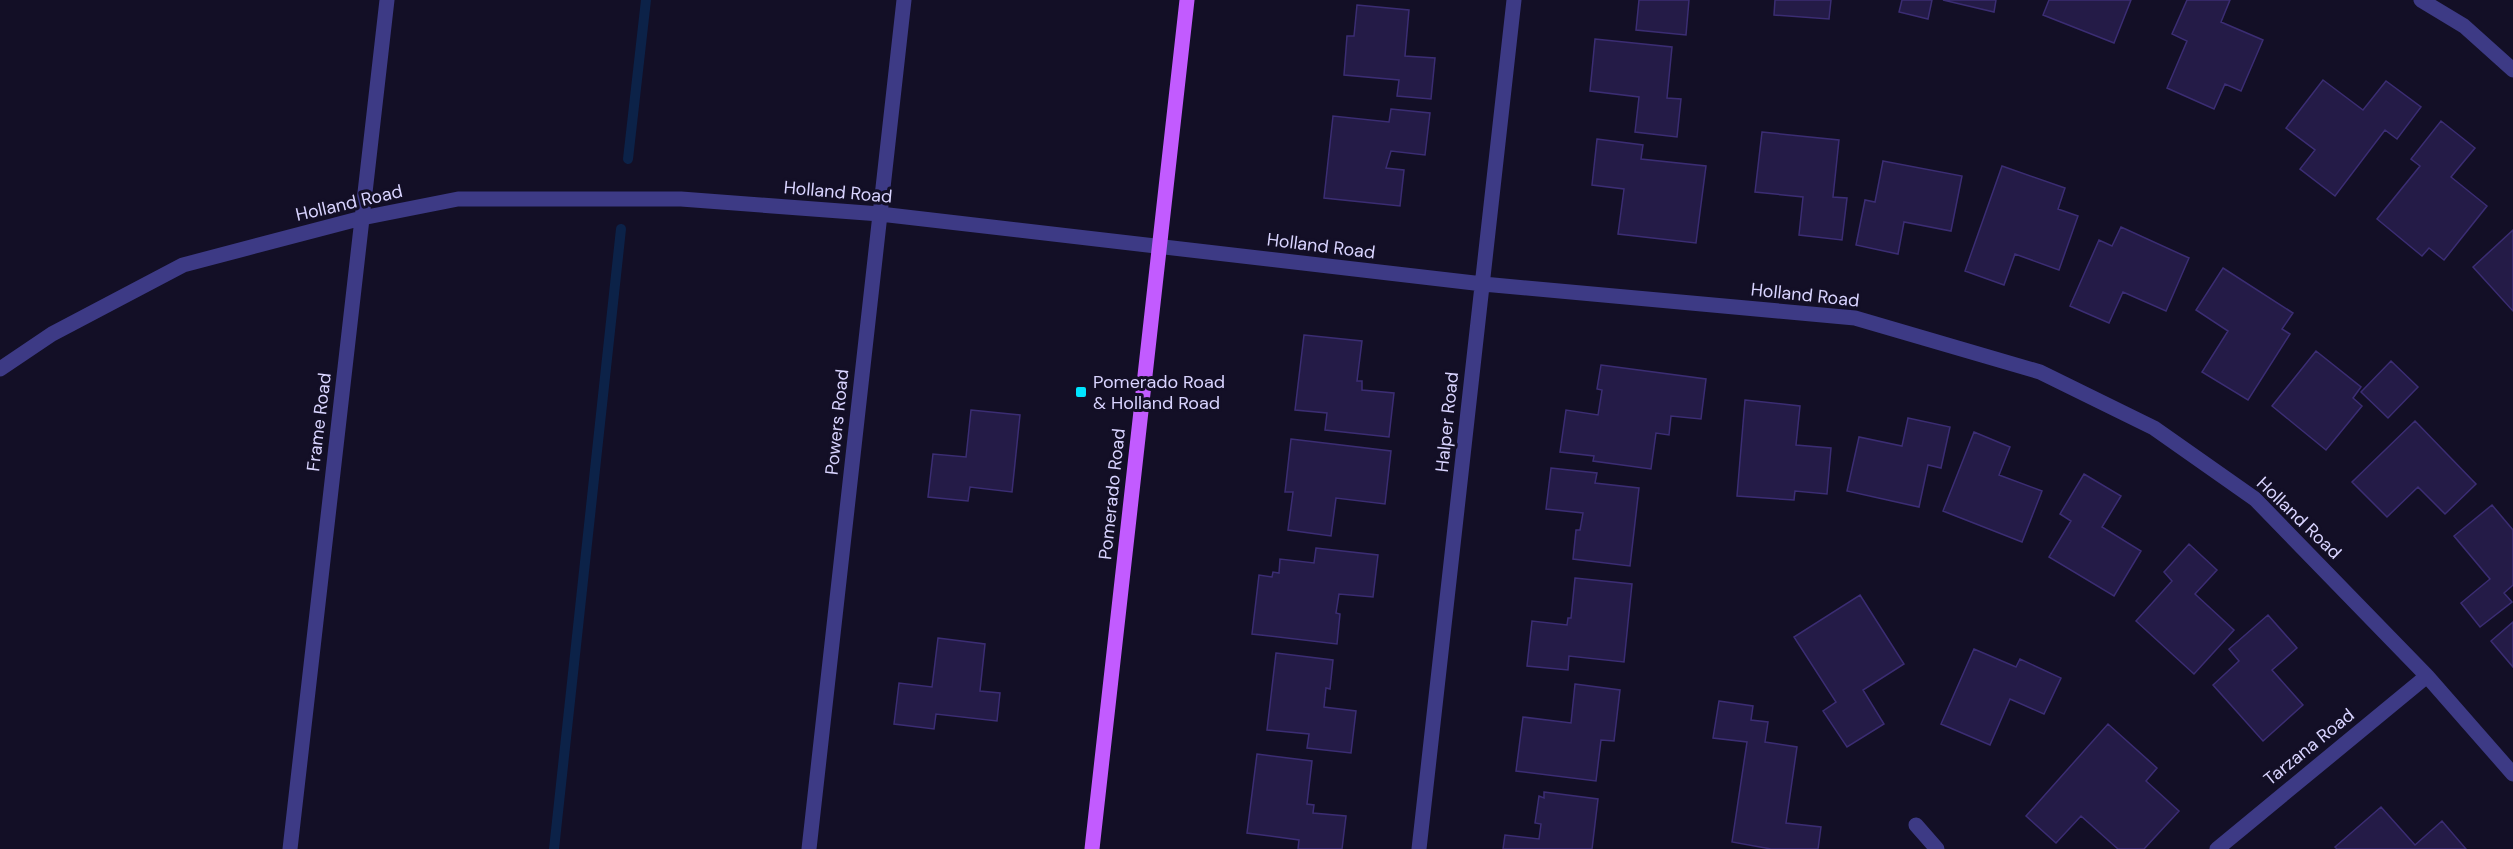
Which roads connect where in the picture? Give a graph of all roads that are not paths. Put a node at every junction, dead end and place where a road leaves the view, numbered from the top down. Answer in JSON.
{"nodes":[{"id":1,"x":387,"y":0,"type":"edge"},
{"id":2,"x":904,"y":0,"type":"edge"},
{"id":3,"x":1187,"y":0,"type":"edge"},
{"id":4,"x":1514,"y":0,"type":"edge"},
{"id":5,"x":2421,"y":0,"type":"edge"},
{"id":6,"x":2513,"y":70,"type":"edge"},
{"id":7,"x":880,"y":214,"type":"junction"},
{"id":8,"x":362,"y":218,"type":"junction"},
{"id":9,"x":1160,"y":248,"type":"junction"},
{"id":10,"x":1483,"y":284,"type":"junction"},
{"id":11,"x":0,"y":369,"type":"edge"},
{"id":12,"x":2427,"y":676,"type":"junction"},
{"id":13,"x":2513,"y":774,"type":"edge"},
{"id":14,"x":1916,"y":825,"type":"dead end"},
{"id":15,"x":290,"y":849,"type":"edge"},
{"id":16,"x":809,"y":849,"type":"edge"},
{"id":17,"x":1092,"y":849,"type":"edge"},
{"id":18,"x":1419,"y":849,"type":"edge"},
{"id":19,"x":1937,"y":849,"type":"edge"},
{"id":20,"x":2217,"y":849,"type":"edge"}],
"edges":[{"from":1,"to":8,"type":"street","name":"Frame Road"},
{"from":2,"to":7,"type":"street","name":"Powers Road"},
{"from":3,"to":9,"type":"main road","name":"Pomerado Road"},
{"from":4,"to":10,"type":"street","name":"Halper Road"},
{"from":5,"to":6,"type":"street"},
{"from":7,"to":8,"type":"street","name":"Holland Road"},
{"from":7,"to":9,"type":"street","name":"Holland Road"},
{"from":7,"to":16,"type":"street","name":"Powers Road"},
{"from":8,"to":11,"type":"street","name":"Holland Road"},
{"from":8,"to":15,"type":"street","name":"Frame Road"},
{"from":9,"to":10,"type":"street","name":"Holland Road"},
{"from":9,"to":17,"type":"main road","name":"Pomerado Road"},
{"from":10,"to":12,"type":"street","name":"Holland Road"},
{"from":10,"to":18,"type":"street","name":"Halper Road"},
{"from":12,"to":13,"type":"street","name":"Holland Road"},
{"from":12,"to":20,"type":"street","name":"Tarzana Road"},
{"from":14,"to":19,"type":"street"}]}
